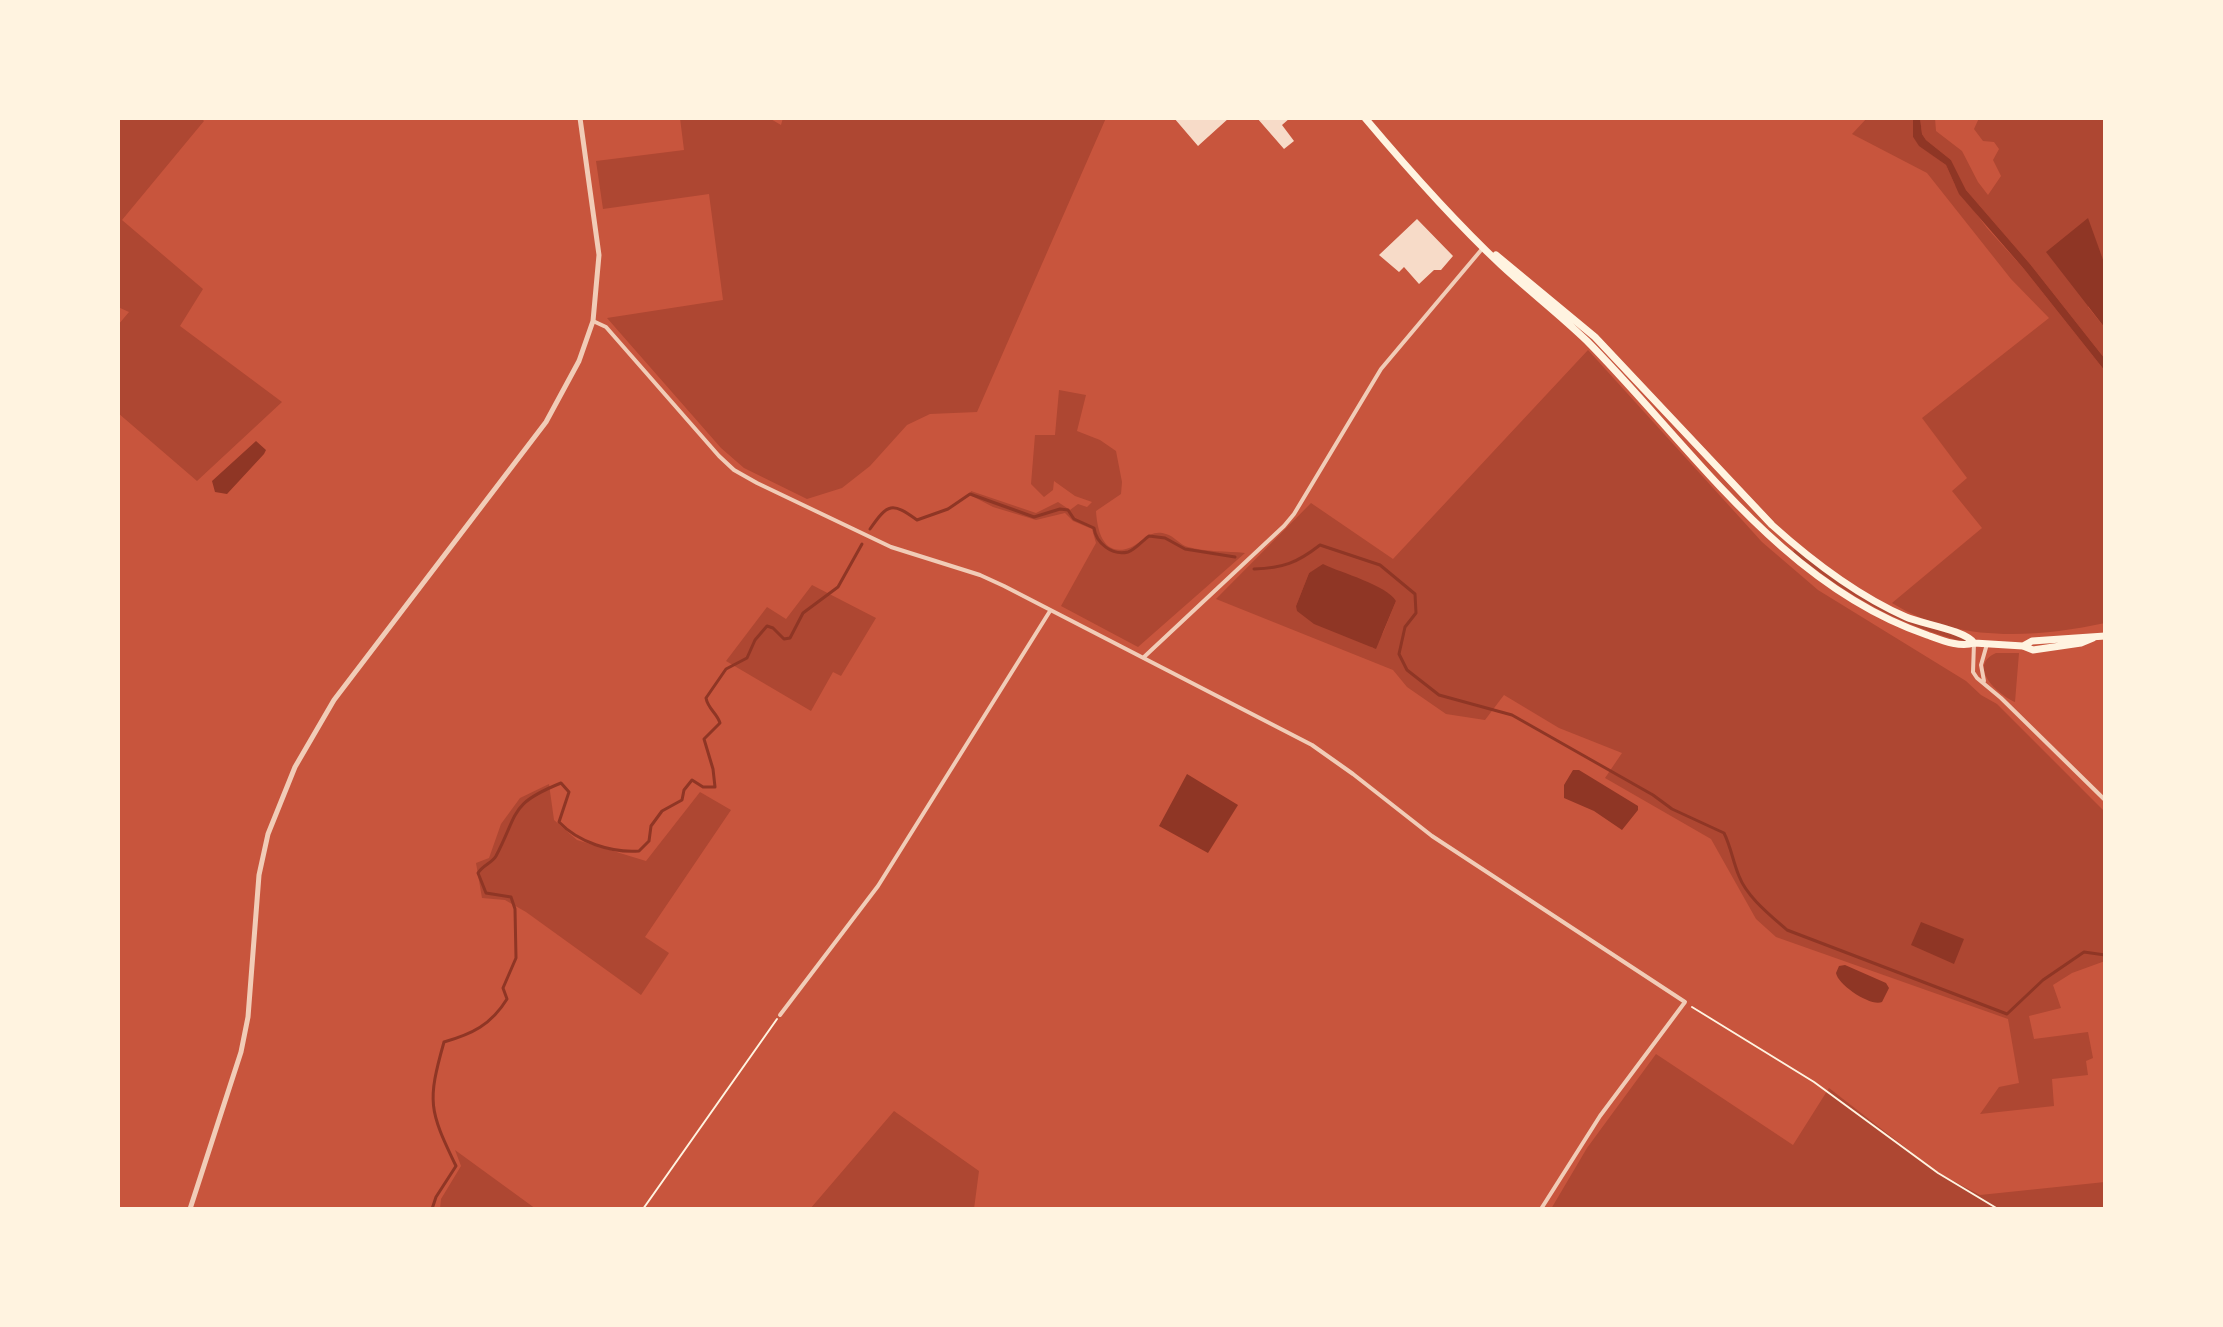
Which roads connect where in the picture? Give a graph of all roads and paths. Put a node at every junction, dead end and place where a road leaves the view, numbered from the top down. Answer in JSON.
{"nodes":[{"id":1,"x":580,"y":118,"type":"edge"},
{"id":2,"x":1365,"y":118,"type":"edge"},
{"id":3,"x":1484,"y":247,"type":"junction"},
{"id":4,"x":593,"y":321,"type":"junction"},
{"id":5,"x":1050,"y":611,"type":"junction"},
{"id":6,"x":2105,"y":636,"type":"edge"},
{"id":7,"x":1974,"y":643,"type":"junction"},
{"id":8,"x":1987,"y":644,"type":"junction"},
{"id":9,"x":1144,"y":657,"type":"junction"},
{"id":10,"x":1985,"y":684,"type":"junction"},
{"id":11,"x":2105,"y":800,"type":"edge"},
{"id":12,"x":1685,"y":1002,"type":"junction"},
{"id":13,"x":780,"y":1015,"type":"joint"},
{"id":14,"x":190,"y":1209,"type":"edge"},
{"id":15,"x":643,"y":1209,"type":"edge"},
{"id":16,"x":1541,"y":1209,"type":"edge"},
{"id":17,"x":1998,"y":1209,"type":"edge"}],
"edges":[{"from":1,"to":4,"type":"street"},
{"from":2,"to":3,"type":"main road"},
{"from":3,"to":7,"type":"main road"},
{"from":3,"to":9,"type":"street"},
{"from":4,"to":5,"type":"street"},
{"from":4,"to":14,"type":"street"},
{"from":5,"to":9,"type":"street"},
{"from":5,"to":13,"type":"street"},
{"from":6,"to":8,"type":"main road"},
{"from":7,"to":8,"type":"main road"},
{"from":7,"to":10,"type":"street"},
{"from":8,"to":10,"type":"street"},
{"from":9,"to":12,"type":"street"},
{"from":10,"to":11,"type":"street"},
{"from":12,"to":16,"type":"street"},
{"from":12,"to":17,"type":"path"},
{"from":13,"to":15,"type":"path"}]}
